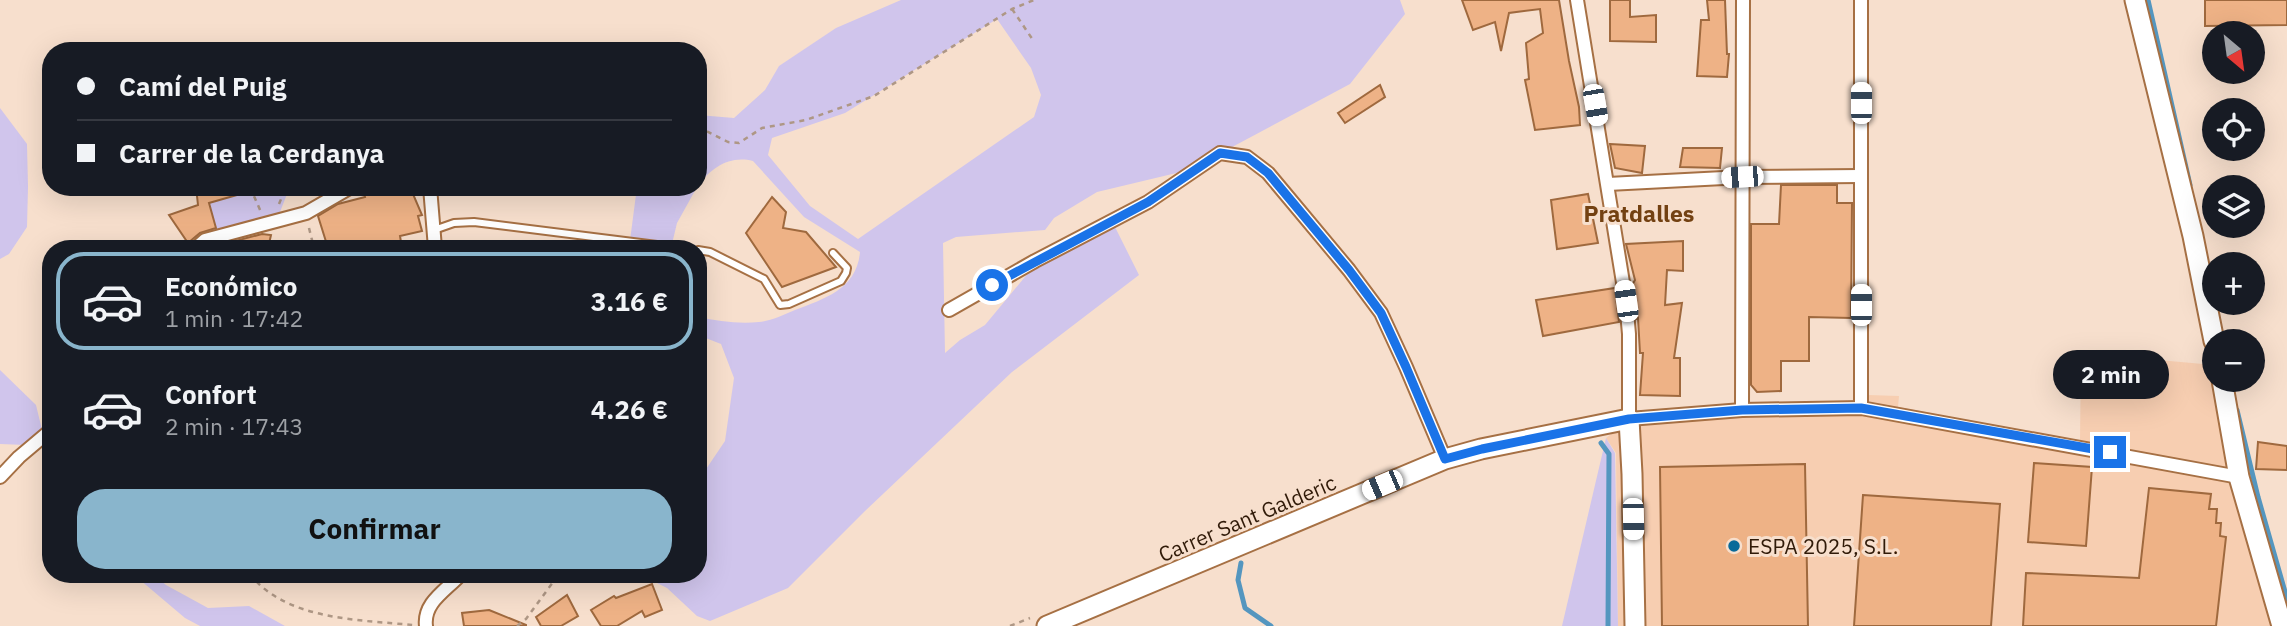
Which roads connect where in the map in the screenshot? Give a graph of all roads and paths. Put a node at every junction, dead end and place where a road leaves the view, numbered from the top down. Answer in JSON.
{"nodes":[{"id":1,"x":1034,"y":0,"type":"edge"},
{"id":2,"x":1577,"y":0,"type":"edge"},
{"id":3,"x":1743,"y":0,"type":"edge"},
{"id":4,"x":1861,"y":0,"type":"edge"},
{"id":5,"x":2135,"y":0,"type":"edge"},
{"id":6,"x":1012,"y":9,"type":"junction"},
{"id":7,"x":1033,"y":40,"type":"dead end"},
{"id":8,"x":707,"y":132,"type":"edge"},
{"id":9,"x":1860,"y":176,"type":"junction"},
{"id":10,"x":1742,"y":177,"type":"junction"},
{"id":11,"x":1608,"y":184,"type":"junction"},
{"id":12,"x":254,"y":196,"type":"edge"},
{"id":13,"x":335,"y":196,"type":"edge"},
{"id":14,"x":431,"y":196,"type":"edge"},
{"id":15,"x":306,"y":213,"type":"junction"},
{"id":16,"x":267,"y":224,"type":"junction"},
{"id":17,"x":205,"y":240,"type":"edge"},
{"id":18,"x":312,"y":240,"type":"edge"},
{"id":19,"x":435,"y":240,"type":"edge"},
{"id":20,"x":617,"y":240,"type":"edge"},
{"id":21,"x":707,"y":252,"type":"edge"},
{"id":22,"x":833,"y":253,"type":"dead end"},
{"id":23,"x":949,"y":310,"type":"dead end"},
{"id":24,"x":2212,"y":329,"type":"edge"},
{"id":25,"x":2224,"y":392,"type":"edge"},
{"id":26,"x":1861,"y":408,"type":"junction"},
{"id":27,"x":1742,"y":410,"type":"junction"},
{"id":28,"x":1629,"y":419,"type":"junction"},
{"id":29,"x":42,"y":437,"type":"edge"},
{"id":30,"x":1445,"y":459,"type":"junction"},
{"id":31,"x":1,"y":471,"type":"edge"},
{"id":32,"x":2239,"y":477,"type":"junction"},
{"id":33,"x":257,"y":583,"type":"edge"},
{"id":34,"x":452,"y":583,"type":"edge"},
{"id":35,"x":552,"y":583,"type":"edge"},
{"id":36,"x":419,"y":626,"type":"edge"},
{"id":37,"x":426,"y":626,"type":"edge"},
{"id":38,"x":517,"y":626,"type":"edge"},
{"id":39,"x":1048,"y":626,"type":"edge"},
{"id":40,"x":1635,"y":626,"type":"edge"},
{"id":41,"x":2281,"y":626,"type":"edge"}],
"edges":[{"from":1,"to":6,"type":"path"},
{"from":2,"to":11,"type":"street"},
{"from":3,"to":10,"type":"street"},
{"from":4,"to":9,"type":"street"},
{"from":5,"to":24,"type":"street"},
{"from":6,"to":7,"type":"path"},
{"from":6,"to":8,"type":"path"},
{"from":9,"to":10,"type":"street"},
{"from":9,"to":26,"type":"street"},
{"from":10,"to":11,"type":"street"},
{"from":10,"to":27,"type":"street"},
{"from":11,"to":28,"type":"street"},
{"from":12,"to":16,"type":"path"},
{"from":13,"to":15,"type":"street"},
{"from":14,"to":19,"type":"street"},
{"from":15,"to":16,"type":"street"},
{"from":15,"to":18,"type":"path"},
{"from":16,"to":17,"type":"street"},
{"from":19,"to":20,"type":"lane"},
{"from":21,"to":22,"type":"lane"},
{"from":23,"to":30,"type":"street"},
{"from":25,"to":32,"type":"street"},
{"from":26,"to":27,"type":"street"},
{"from":26,"to":32,"type":"street"},
{"from":27,"to":28,"type":"street"},
{"from":28,"to":30,"type":"street","name":"Carrer Sant Galderic"},
{"from":28,"to":40,"type":"street"},
{"from":29,"to":31,"type":"street"},
{"from":30,"to":39,"type":"street","name":"Carrer Sant Galderic"},
{"from":32,"to":41,"type":"street"},
{"from":33,"to":36,"type":"path"},
{"from":34,"to":37,"type":"street"},
{"from":35,"to":38,"type":"path"}]}
